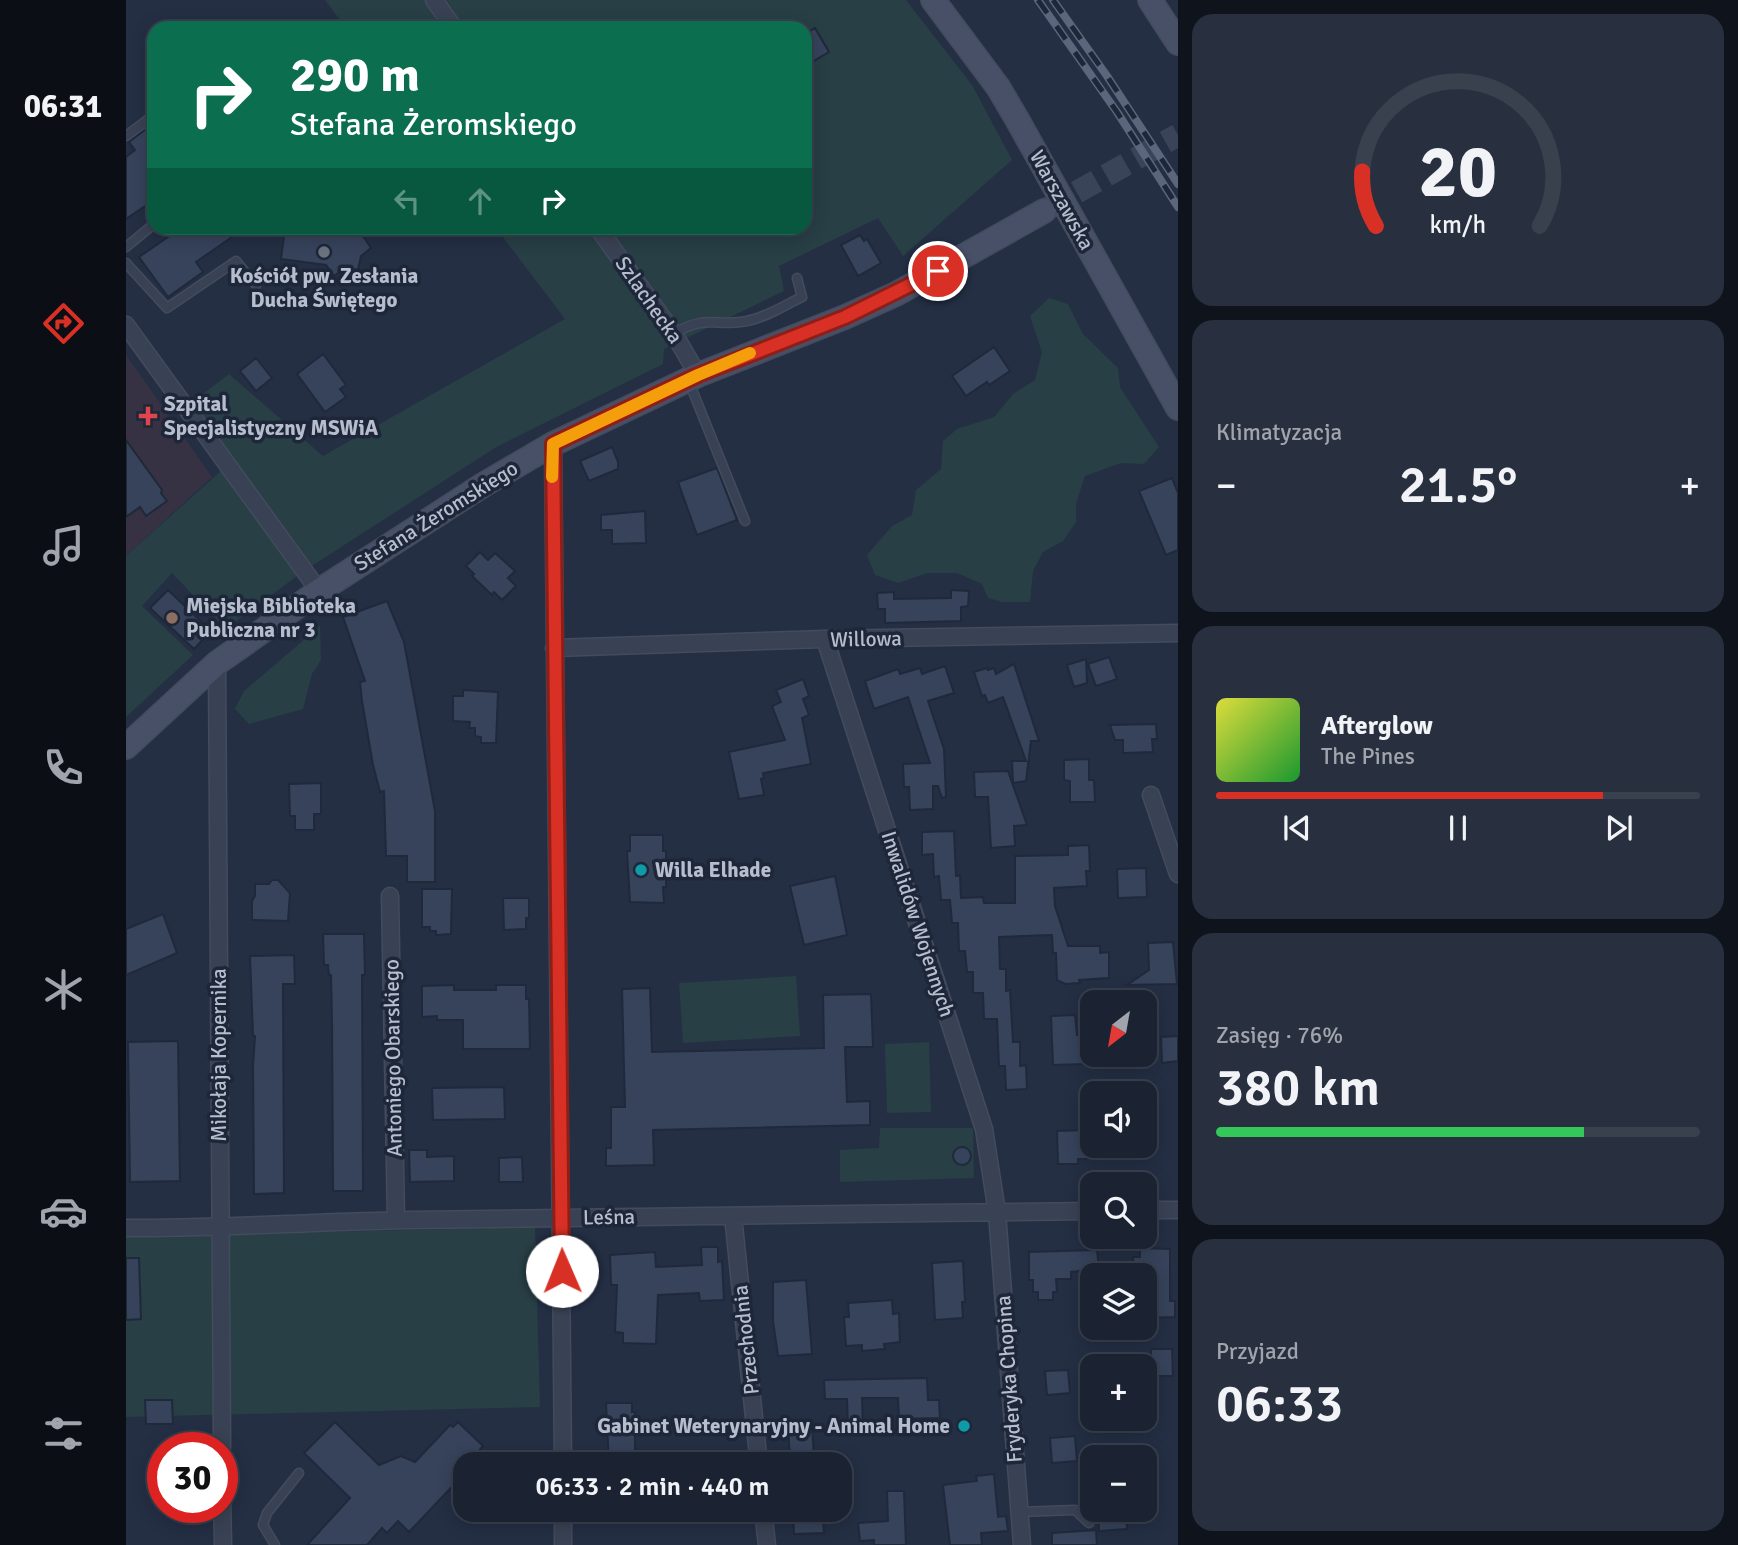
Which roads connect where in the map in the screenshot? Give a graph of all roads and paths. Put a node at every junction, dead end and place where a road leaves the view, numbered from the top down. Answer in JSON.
{"nodes":[{"id":1,"x":434,"y":0,"type":"edge"},
{"id":2,"x":933,"y":0,"type":"edge"},
{"id":3,"x":1150,"y":0,"type":"edge"},
{"id":4,"x":449,"y":21,"type":"edge"},
{"id":5,"x":1178,"y":43,"type":"edge"},
{"id":6,"x":147,"y":120,"type":"edge"},
{"id":7,"x":126,"y":136,"type":"edge"},
{"id":8,"x":1044,"y":211,"type":"tunnel mouth"},
{"id":9,"x":147,"y":230,"type":"edge"},
{"id":10,"x":603,"y":235,"type":"edge"},
{"id":11,"x":126,"y":247,"type":"edge"},
{"id":12,"x":126,"y":262,"type":"edge"},
{"id":13,"x":797,"y":278,"type":"dead end"},
{"id":14,"x":256,"y":285,"type":"dead end"},
{"id":15,"x":126,"y":325,"type":"edge"},
{"id":16,"x":674,"y":334,"type":"junction"},
{"id":17,"x":693,"y":377,"type":"junction"},
{"id":18,"x":1178,"y":408,"type":"edge"},
{"id":19,"x":553,"y":444,"type":"junction"},
{"id":20,"x":745,"y":521,"type":"dead end"},
{"id":21,"x":318,"y":591,"type":"junction"},
{"id":22,"x":1178,"y":633,"type":"edge"},
{"id":23,"x":825,"y":639,"type":"junction"},
{"id":24,"x":554,"y":648,"type":"junction"},
{"id":25,"x":217,"y":663,"type":"junction"},
{"id":26,"x":126,"y":747,"type":"edge"},
{"id":27,"x":1151,"y":795,"type":"dead end"},
{"id":28,"x":1178,"y":874,"type":"edge"},
{"id":29,"x":390,"y":896,"type":"dead end"},
{"id":30,"x":1157,"y":1210,"type":"edge"},
{"id":31,"x":1178,"y":1210,"type":"edge"},
{"id":32,"x":1080,"y":1211,"type":"edge"},
{"id":33,"x":997,"y":1212,"type":"junction"},
{"id":34,"x":733,"y":1216,"type":"junction"},
{"id":35,"x":561,"y":1217,"type":"junction"},
{"id":36,"x":396,"y":1220,"type":"junction"},
{"id":37,"x":126,"y":1228,"type":"edge"},
{"id":38,"x":219,"y":1228,"type":"junction"},
{"id":39,"x":222,"y":1432,"type":"edge"},
{"id":40,"x":563,"y":1452,"type":"edge"},
{"id":41,"x":757,"y":1452,"type":"edge"},
{"id":42,"x":299,"y":1473,"type":"dead end"},
{"id":43,"x":1018,"y":1513,"type":"junction"},
{"id":44,"x":563,"y":1522,"type":"edge"},
{"id":45,"x":764,"y":1522,"type":"edge"},
{"id":46,"x":223,"y":1523,"type":"edge"},
{"id":47,"x":1089,"y":1523,"type":"dead end"},
{"id":48,"x":223,"y":1545,"type":"edge"},
{"id":49,"x":275,"y":1545,"type":"edge"},
{"id":50,"x":563,"y":1545,"type":"edge"},
{"id":51,"x":767,"y":1545,"type":"edge"},
{"id":52,"x":1022,"y":1545,"type":"edge"}],
"edges":[{"from":1,"to":4,"type":"street"},
{"from":2,"to":18,"type":"main road","name":"Warszawska"},
{"from":3,"to":5,"type":"main road"},
{"from":6,"to":7,"type":"lane"},
{"from":8,"to":17,"type":"main road","name":"Stefana Żeromskiego"},
{"from":9,"to":11,"type":"lane"},
{"from":10,"to":16,"type":"street","name":"Szlachecka"},
{"from":12,"to":14,"type":"lane"},
{"from":13,"to":16,"type":"lane"},
{"from":15,"to":21,"type":"street"},
{"from":16,"to":17,"type":"street","name":"Szlachecka"},
{"from":17,"to":19,"type":"main road","name":"Stefana Żeromskiego"},
{"from":17,"to":20,"type":"lane"},
{"from":19,"to":21,"type":"main road","name":"Stefana Żeromskiego"},
{"from":19,"to":24,"type":"street"},
{"from":21,"to":25,"type":"main road","name":"Stefana Żeromskiego"},
{"from":22,"to":23,"type":"street","name":"Willowa"},
{"from":23,"to":24,"type":"street","name":"Willowa"},
{"from":23,"to":33,"type":"street","name":"Inwalidów Wojennych"},
{"from":24,"to":35,"type":"street"},
{"from":25,"to":26,"type":"main road","name":"Stefana Żeromskiego"},
{"from":25,"to":38,"type":"street","name":"Mikołaja Kopernika"},
{"from":27,"to":28,"type":"street"},
{"from":29,"to":36,"type":"street","name":"Antoniego Obarskiego"},
{"from":30,"to":31,"type":"street"},
{"from":32,"to":33,"type":"street","name":"Leśna"},
{"from":33,"to":34,"type":"street","name":"Leśna"},
{"from":33,"to":43,"type":"street","name":"Fryderyka Chopina"},
{"from":34,"to":35,"type":"street","name":"Leśna"},
{"from":34,"to":41,"type":"street","name":"Przechodnia"},
{"from":35,"to":36,"type":"street","name":"Leśna"},
{"from":35,"to":40,"type":"street"},
{"from":36,"to":38,"type":"street","name":"Leśna"},
{"from":37,"to":38,"type":"street","name":"Leśna"},
{"from":38,"to":39,"type":"street","name":"Mikołaja Kopernika"},
{"from":42,"to":49,"type":"lane"},
{"from":43,"to":47,"type":"lane"},
{"from":43,"to":52,"type":"street","name":"Fryderyka Chopina"},
{"from":44,"to":50,"type":"street"},
{"from":45,"to":51,"type":"street"},
{"from":46,"to":48,"type":"street"}]}
